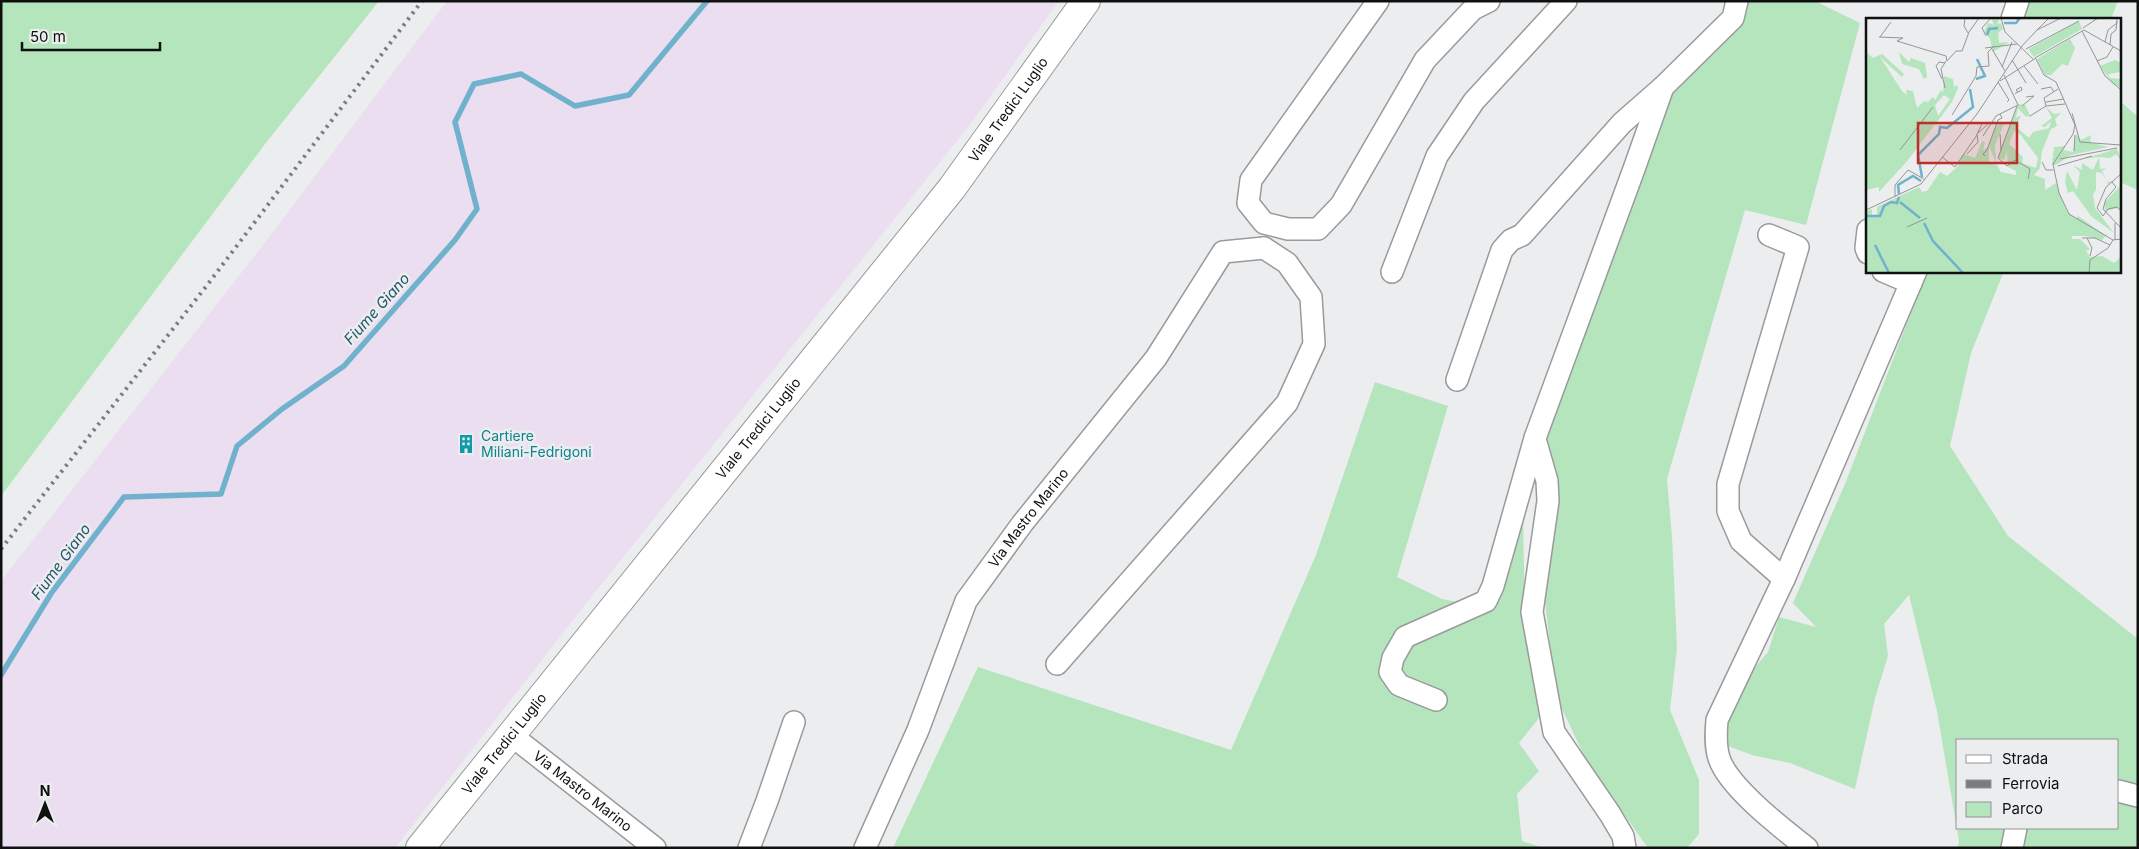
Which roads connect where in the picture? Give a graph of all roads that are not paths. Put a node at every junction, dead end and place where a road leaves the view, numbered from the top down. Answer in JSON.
{"nodes":[{"id":1,"x":1086,"y":1,"type":"edge"},
{"id":2,"x":1378,"y":1,"type":"edge"},
{"id":3,"x":1489,"y":1,"type":"edge"},
{"id":4,"x":1566,"y":1,"type":"edge"},
{"id":5,"x":1737,"y":1,"type":"edge"},
{"id":6,"x":2018,"y":1,"type":"edge"},
{"id":7,"x":2012,"y":18,"type":"edge"},
{"id":8,"x":1663,"y":87,"type":"junction"},
{"id":9,"x":1264,"y":223,"type":"junction"},
{"id":10,"x":1769,"y":235,"type":"dead end"},
{"id":11,"x":1264,"y":248,"type":"junction"},
{"id":12,"x":1392,"y":272,"type":"dead end"},
{"id":13,"x":1888,"y":272,"type":"edge"},
{"id":14,"x":1913,"y":277,"type":"edge"},
{"id":15,"x":1457,"y":380,"type":"dead end"},
{"id":16,"x":1535,"y":438,"type":"junction"},
{"id":17,"x":1784,"y":579,"type":"junction"},
{"id":18,"x":1057,"y":664,"type":"dead end"},
{"id":19,"x":1436,"y":700,"type":"dead end"},
{"id":20,"x":794,"y":722,"type":"dead end"},
{"id":21,"x":511,"y":735,"type":"junction"},
{"id":22,"x":2119,"y":791,"type":"edge"},
{"id":23,"x":2138,"y":796,"type":"edge"},
{"id":24,"x":2016,"y":829,"type":"edge"},
{"id":25,"x":420,"y":848,"type":"edge"},
{"id":26,"x":655,"y":848,"type":"edge"},
{"id":27,"x":749,"y":848,"type":"edge"},
{"id":28,"x":864,"y":848,"type":"edge"},
{"id":29,"x":1624,"y":848,"type":"edge"},
{"id":30,"x":1807,"y":848,"type":"edge"},
{"id":31,"x":2012,"y":848,"type":"edge"}],
"edges":[{"from":1,"to":21,"type":"main road","name":"Viale Tredici Luglio"},
{"from":2,"to":9,"type":"street"},
{"from":3,"to":9,"type":"street"},
{"from":4,"to":12,"type":"street"},
{"from":5,"to":8,"type":"street"},
{"from":6,"to":7,"type":"street"},
{"from":8,"to":15,"type":"street"},
{"from":8,"to":16,"type":"street"},
{"from":9,"to":11,"type":"street"},
{"from":10,"to":17,"type":"street"},
{"from":11,"to":18,"type":"street"},
{"from":11,"to":28,"type":"street","name":"Via Mastro Marino"},
{"from":13,"to":14,"type":"street"},
{"from":14,"to":17,"type":"street"},
{"from":16,"to":19,"type":"street"},
{"from":16,"to":29,"type":"street"},
{"from":17,"to":30,"type":"street"},
{"from":20,"to":27,"type":"street"},
{"from":21,"to":25,"type":"main road","name":"Viale Tredici Luglio"},
{"from":21,"to":26,"type":"street","name":"Via Mastro Marino"},
{"from":22,"to":23,"type":"street"},
{"from":24,"to":31,"type":"street"}]}
